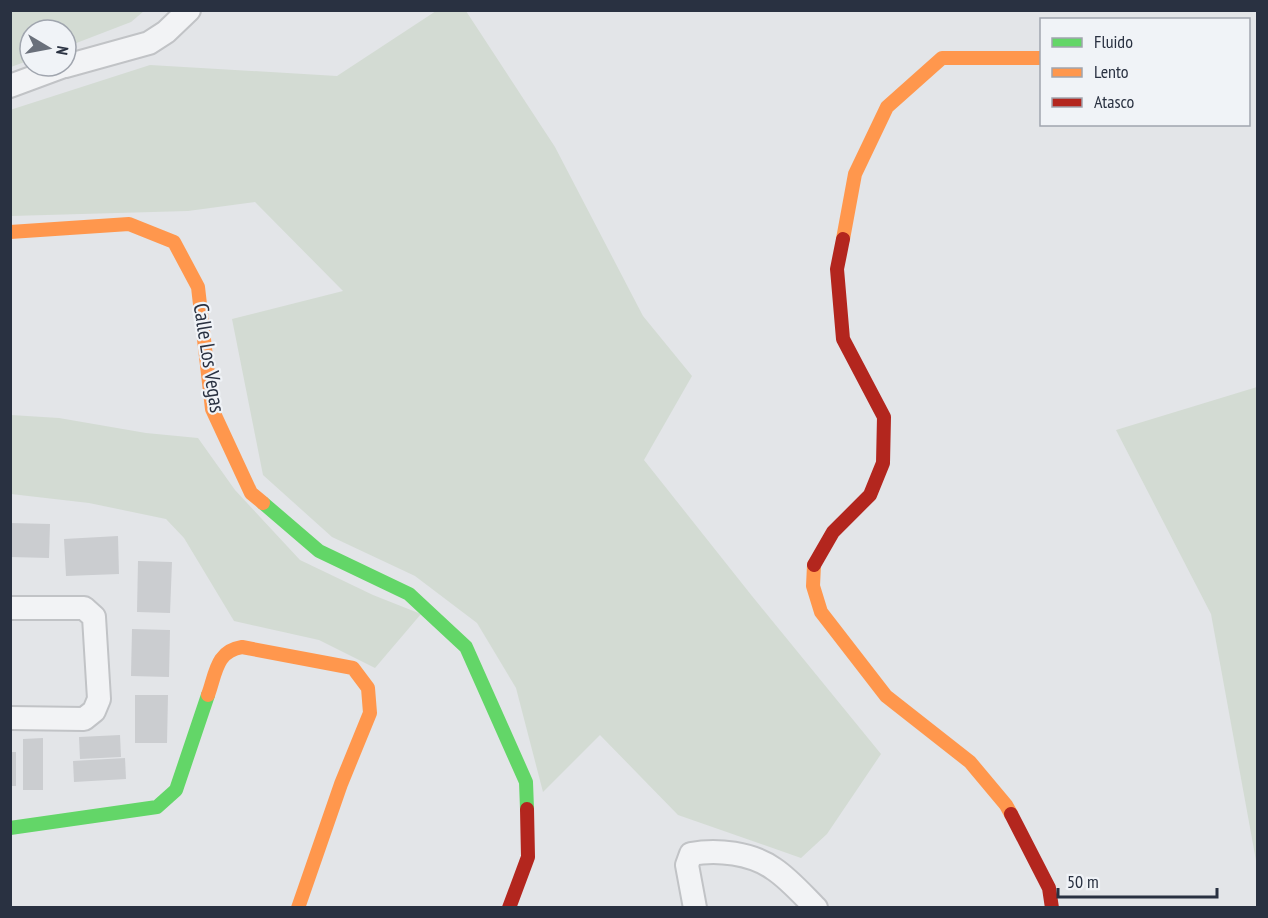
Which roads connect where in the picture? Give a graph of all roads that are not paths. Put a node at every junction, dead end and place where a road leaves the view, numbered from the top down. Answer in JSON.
{"nodes":[{"id":1,"x":189,"y":10,"type":"edge"},
{"id":2,"x":1040,"y":58,"type":"edge"},
{"id":3,"x":78,"y":62,"type":"edge"},
{"id":4,"x":32,"y":78,"type":"edge"},
{"id":5,"x":10,"y":86,"type":"edge"},
{"id":6,"x":10,"y":232,"type":"edge"},
{"id":7,"x":10,"y":608,"type":"edge"},
{"id":8,"x":10,"y":718,"type":"edge"},
{"id":9,"x":10,"y":828,"type":"edge"},
{"id":10,"x":298,"y":908,"type":"edge"},
{"id":11,"x":509,"y":908,"type":"edge"},
{"id":12,"x":695,"y":908,"type":"edge"},
{"id":13,"x":816,"y":908,"type":"edge"},
{"id":14,"x":1052,"y":908,"type":"edge"}],
"edges":[{"from":1,"to":3,"type":"street"},
{"from":2,"to":14,"type":"street"},
{"from":4,"to":5,"type":"street"},
{"from":6,"to":11,"type":"street","name":"Calle Los Vegas"},
{"from":7,"to":8,"type":"street"},
{"from":9,"to":10,"type":"street"},
{"from":12,"to":13,"type":"street"}]}
